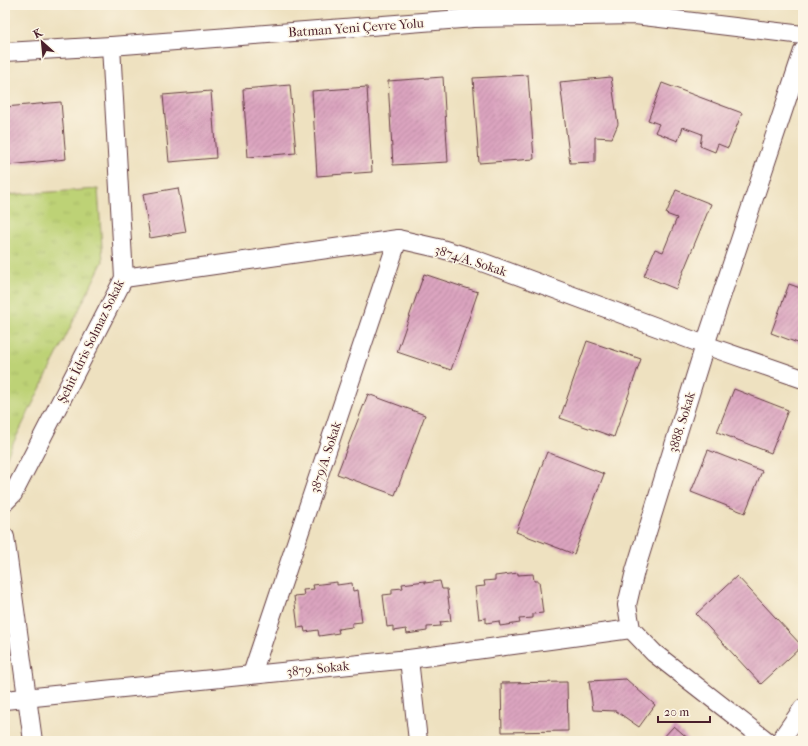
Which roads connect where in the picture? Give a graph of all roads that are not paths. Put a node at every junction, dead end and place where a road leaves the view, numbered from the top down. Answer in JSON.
{"nodes":[{"id":1,"x":803,"y":34,"type":"edge"},
{"id":2,"x":111,"y":46,"type":"junction"},
{"id":3,"x":803,"y":51,"type":"edge"},
{"id":4,"x":5,"y":52,"type":"edge"},
{"id":5,"x":398,"y":239,"type":"junction"},
{"id":6,"x":124,"y":278,"type":"junction"},
{"id":7,"x":705,"y":345,"type":"junction"},
{"id":8,"x":803,"y":379,"type":"edge"},
{"id":9,"x":5,"y":502,"type":"edge"},
{"id":10,"x":5,"y":537,"type":"edge"},
{"id":11,"x":631,"y":629,"type":"junction"},
{"id":12,"x":409,"y":659,"type":"junction"},
{"id":13,"x":252,"y":674,"type":"junction"},
{"id":14,"x":27,"y":698,"type":"junction"},
{"id":15,"x":5,"y":700,"type":"edge"},
{"id":16,"x":803,"y":708,"type":"edge"},
{"id":17,"x":33,"y":741,"type":"edge"},
{"id":18,"x":418,"y":741,"type":"edge"},
{"id":19,"x":767,"y":741,"type":"edge"},
{"id":20,"x":780,"y":741,"type":"edge"}],
"edges":[{"from":1,"to":2,"type":"street","name":"Batman Yeni Çevre Yolu"},
{"from":2,"to":4,"type":"street","name":"Batman Yeni Çevre Yolu"},
{"from":2,"to":6,"type":"street","name":"Şehit İdris Solmaz Sokak"},
{"from":3,"to":7,"type":"street","name":"3888. Sokak"},
{"from":5,"to":6,"type":"street","name":"3874/A. Sokak"},
{"from":5,"to":7,"type":"street","name":"3874/A. Sokak"},
{"from":5,"to":13,"type":"street","name":"3879/A. Sokak"},
{"from":6,"to":9,"type":"street","name":"Şehit İdris Solmaz Sokak"},
{"from":7,"to":8,"type":"street","name":"3874/A. Sokak"},
{"from":7,"to":11,"type":"street","name":"3888. Sokak"},
{"from":10,"to":14,"type":"street"},
{"from":11,"to":12,"type":"street","name":"3879. Sokak"},
{"from":11,"to":19,"type":"street"},
{"from":12,"to":13,"type":"street","name":"3879. Sokak"},
{"from":12,"to":18,"type":"street"},
{"from":13,"to":14,"type":"street","name":"3879. Sokak"},
{"from":14,"to":15,"type":"street","name":"3879. Sokak"},
{"from":14,"to":17,"type":"street"},
{"from":16,"to":20,"type":"street"}]}
